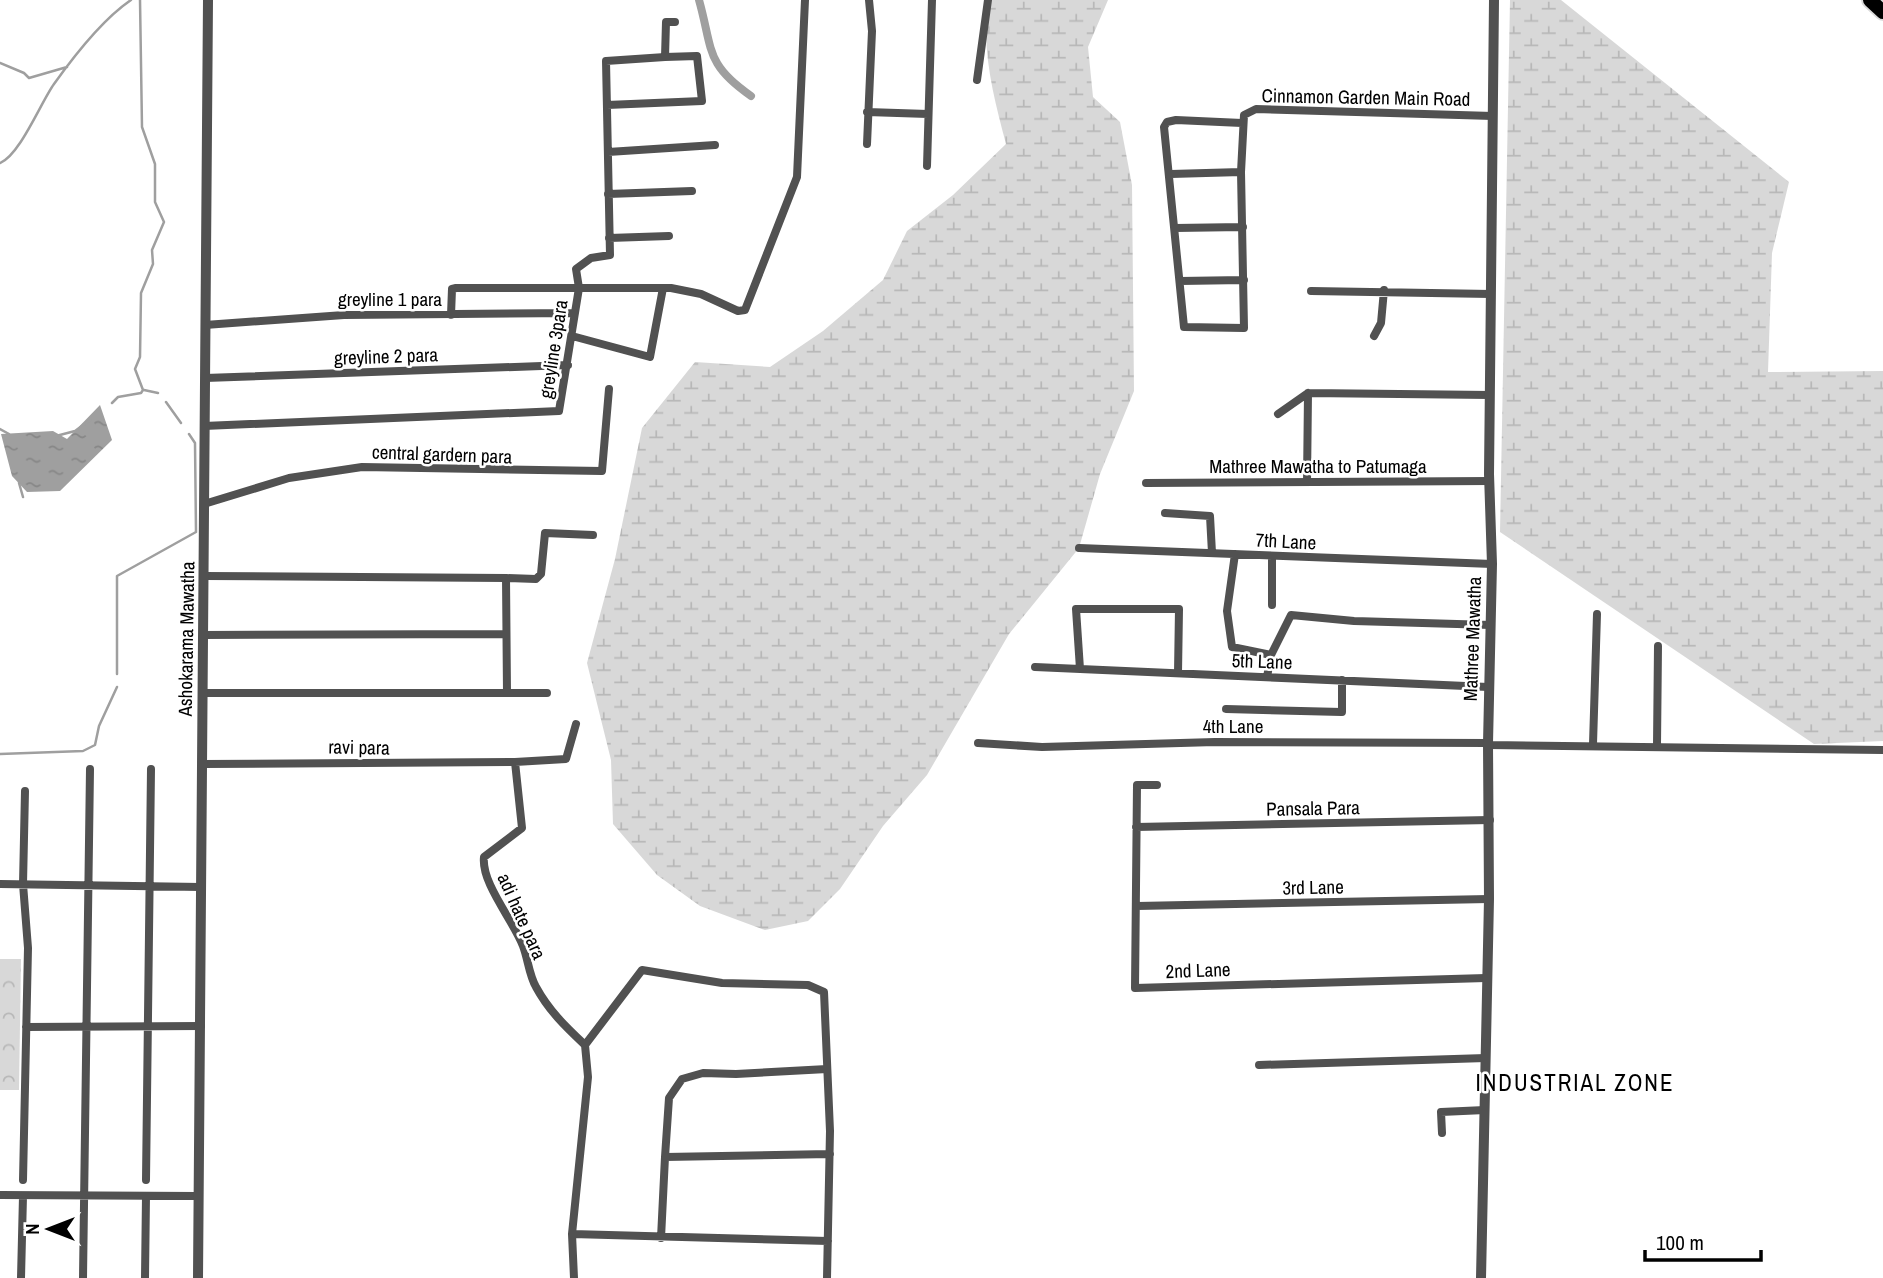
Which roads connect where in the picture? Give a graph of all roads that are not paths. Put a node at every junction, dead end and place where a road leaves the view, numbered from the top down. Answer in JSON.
{"nodes":[{"id":1,"x":208,"y":0,"type":"edge"},
{"id":2,"x":805,"y":0,"type":"edge"},
{"id":3,"x":869,"y":0,"type":"edge"},
{"id":4,"x":932,"y":0,"type":"edge"},
{"id":5,"x":988,"y":0,"type":"edge"},
{"id":6,"x":1493,"y":0,"type":"edge"},
{"id":7,"x":1870,"y":0,"type":"edge"},
{"id":8,"x":1883,"y":12,"type":"edge"},
{"id":9,"x":676,"y":22,"type":"dead end"},
{"id":10,"x":664,"y":57,"type":"junction"},
{"id":11,"x":977,"y":80,"type":"dead end"},
{"id":12,"x":607,"y":105,"type":"junction"},
{"id":13,"x":867,"y":112,"type":"junction"},
{"id":14,"x":928,"y":114,"type":"junction"},
{"id":15,"x":1493,"y":116,"type":"junction"},
{"id":16,"x":1242,"y":123,"type":"junction"},
{"id":17,"x":867,"y":144,"type":"dead end"},
{"id":18,"x":715,"y":145,"type":"dead end"},
{"id":19,"x":608,"y":152,"type":"junction"},
{"id":20,"x":927,"y":166,"type":"dead end"},
{"id":21,"x":1241,"y":172,"type":"junction"},
{"id":22,"x":1171,"y":174,"type":"junction"},
{"id":23,"x":692,"y":191,"type":"dead end"},
{"id":24,"x":608,"y":194,"type":"junction"},
{"id":25,"x":1243,"y":227,"type":"junction"},
{"id":26,"x":1175,"y":228,"type":"junction"},
{"id":27,"x":669,"y":236,"type":"dead end"},
{"id":28,"x":609,"y":238,"type":"junction"},
{"id":29,"x":1244,"y":280,"type":"junction"},
{"id":30,"x":1180,"y":281,"type":"junction"},
{"id":31,"x":579,"y":288,"type":"junction"},
{"id":32,"x":663,"y":288,"type":"junction"},
{"id":33,"x":1384,"y":290,"type":"junction"},
{"id":34,"x":1311,"y":291,"type":"dead end"},
{"id":35,"x":1491,"y":294,"type":"junction"},
{"id":36,"x":575,"y":313,"type":"junction"},
{"id":37,"x":451,"y":314,"type":"junction"},
{"id":38,"x":205,"y":325,"type":"junction"},
{"id":39,"x":1374,"y":336,"type":"dead end"},
{"id":40,"x":572,"y":337,"type":"junction"},
{"id":41,"x":568,"y":365,"type":"junction"},
{"id":42,"x":205,"y":379,"type":"junction"},
{"id":43,"x":609,"y":390,"type":"dead end"},
{"id":44,"x":1308,"y":393,"type":"junction"},
{"id":45,"x":1490,"y":395,"type":"junction"},
{"id":46,"x":1278,"y":414,"type":"dead end"},
{"id":47,"x":204,"y":426,"type":"junction"},
{"id":48,"x":1490,"y":481,"type":"junction"},
{"id":49,"x":1307,"y":482,"type":"junction"},
{"id":50,"x":1146,"y":484,"type":"dead end"},
{"id":51,"x":204,"y":504,"type":"junction"},
{"id":52,"x":1165,"y":513,"type":"dead end"},
{"id":53,"x":593,"y":535,"type":"dead end"},
{"id":54,"x":1079,"y":548,"type":"dead end"},
{"id":55,"x":1212,"y":552,"type":"junction"},
{"id":56,"x":1235,"y":554,"type":"junction"},
{"id":57,"x":1272,"y":556,"type":"junction"},
{"id":58,"x":1492,"y":564,"type":"junction"},
{"id":59,"x":204,"y":576,"type":"junction"},
{"id":60,"x":506,"y":578,"type":"junction"},
{"id":61,"x":1272,"y":604,"type":"dead end"},
{"id":62,"x":1597,"y":614,"type":"dead end"},
{"id":63,"x":1491,"y":625,"type":"junction"},
{"id":64,"x":506,"y":634,"type":"junction"},
{"id":65,"x":203,"y":635,"type":"junction"},
{"id":66,"x":1658,"y":646,"type":"dead end"},
{"id":67,"x":1271,"y":655,"type":"junction"},
{"id":68,"x":1035,"y":667,"type":"dead end"},
{"id":69,"x":1080,"y":669,"type":"junction"},
{"id":70,"x":1178,"y":673,"type":"junction"},
{"id":71,"x":1267,"y":677,"type":"junction"},
{"id":72,"x":1342,"y":680,"type":"junction"},
{"id":73,"x":1488,"y":687,"type":"junction"},
{"id":74,"x":203,"y":693,"type":"junction"},
{"id":75,"x":507,"y":693,"type":"junction"},
{"id":76,"x":547,"y":693,"type":"dead end"},
{"id":77,"x":1226,"y":709,"type":"dead end"},
{"id":78,"x":576,"y":724,"type":"dead end"},
{"id":79,"x":978,"y":743,"type":"dead end"},
{"id":80,"x":1488,"y":744,"type":"junction"},
{"id":81,"x":1593,"y":744,"type":"junction"},
{"id":82,"x":1657,"y":745,"type":"junction"},
{"id":83,"x":1883,"y":750,"type":"edge"},
{"id":84,"x":515,"y":762,"type":"junction"},
{"id":85,"x":202,"y":765,"type":"junction"},
{"id":86,"x":90,"y":769,"type":"dead end"},
{"id":87,"x":151,"y":769,"type":"dead end"},
{"id":88,"x":1157,"y":785,"type":"dead end"},
{"id":89,"x":25,"y":791,"type":"dead end"},
{"id":90,"x":1490,"y":820,"type":"junction"},
{"id":91,"x":1136,"y":827,"type":"junction"},
{"id":92,"x":0,"y":884,"type":"edge"},
{"id":93,"x":23,"y":884,"type":"junction"},
{"id":94,"x":88,"y":885,"type":"junction"},
{"id":95,"x":150,"y":885,"type":"junction"},
{"id":96,"x":201,"y":887,"type":"junction"},
{"id":97,"x":1489,"y":900,"type":"junction"},
{"id":98,"x":1137,"y":906,"type":"junction"},
{"id":99,"x":1486,"y":978,"type":"junction"},
{"id":100,"x":85,"y":1026,"type":"junction"},
{"id":101,"x":148,"y":1026,"type":"junction"},
{"id":102,"x":201,"y":1026,"type":"junction"},
{"id":103,"x":26,"y":1027,"type":"junction"},
{"id":104,"x":586,"y":1045,"type":"junction"},
{"id":105,"x":1486,"y":1058,"type":"junction"},
{"id":106,"x":1259,"y":1065,"type":"dead end"},
{"id":107,"x":827,"y":1069,"type":"junction"},
{"id":108,"x":1485,"y":1110,"type":"junction"},
{"id":109,"x":1442,"y":1133,"type":"dead end"},
{"id":110,"x":830,"y":1154,"type":"junction"},
{"id":111,"x":665,"y":1157,"type":"junction"},
{"id":112,"x":23,"y":1180,"type":"dead end"},
{"id":113,"x":146,"y":1180,"type":"dead end"},
{"id":114,"x":0,"y":1195,"type":"edge"},
{"id":115,"x":23,"y":1196,"type":"junction"},
{"id":116,"x":86,"y":1196,"type":"junction"},
{"id":117,"x":146,"y":1196,"type":"junction"},
{"id":118,"x":197,"y":1196,"type":"junction"},
{"id":119,"x":572,"y":1234,"type":"junction"},
{"id":120,"x":661,"y":1238,"type":"junction"},
{"id":121,"x":828,"y":1241,"type":"junction"},
{"id":122,"x":21,"y":1278,"type":"edge"},
{"id":123,"x":83,"y":1278,"type":"edge"},
{"id":124,"x":145,"y":1278,"type":"edge"},
{"id":125,"x":198,"y":1278,"type":"edge"},
{"id":126,"x":574,"y":1278,"type":"edge"},
{"id":127,"x":827,"y":1278,"type":"edge"},
{"id":128,"x":1481,"y":1278,"type":"edge"}],
"edges":[{"from":1,"to":38,"type":"street","name":"Ashokarama Mawatha"},
{"from":2,"to":32,"type":"street"},
{"from":3,"to":13,"type":"street"},
{"from":4,"to":14,"type":"street"},
{"from":5,"to":11,"type":"street"},
{"from":6,"to":15,"type":"street","name":"Mathree Mawatha"},
{"from":7,"to":8,"type":"highway"},
{"from":9,"to":10,"type":"street"},
{"from":10,"to":12,"type":"street"},
{"from":10,"to":12,"type":"street"},
{"from":12,"to":19,"type":"street"},
{"from":13,"to":14,"type":"street"},
{"from":13,"to":17,"type":"street"},
{"from":14,"to":20,"type":"street"},
{"from":15,"to":16,"type":"street","name":"Cinnamon Garden Main Road"},
{"from":15,"to":35,"type":"street","name":"Mathree Mawatha"},
{"from":16,"to":21,"type":"street","name":"Cinnamon Garden Main Road"},
{"from":16,"to":22,"type":"street"},
{"from":18,"to":19,"type":"street"},
{"from":19,"to":24,"type":"street"},
{"from":21,"to":22,"type":"street"},
{"from":21,"to":25,"type":"street","name":"Cinnamon Garden Main Road"},
{"from":22,"to":26,"type":"street"},
{"from":23,"to":24,"type":"street"},
{"from":24,"to":28,"type":"street"},
{"from":25,"to":26,"type":"street"},
{"from":25,"to":29,"type":"street","name":"Cinnamon Garden Main Road"},
{"from":26,"to":30,"type":"street"},
{"from":27,"to":28,"type":"street"},
{"from":28,"to":31,"type":"street","name":"greyline 3para"},
{"from":29,"to":30,"type":"street"},
{"from":29,"to":30,"type":"street","name":"Cinnamon Garden Main Road"},
{"from":31,"to":32,"type":"street"},
{"from":31,"to":36,"type":"street","name":"greyline 3para"},
{"from":31,"to":37,"type":"street"},
{"from":32,"to":40,"type":"street"},
{"from":33,"to":34,"type":"street"},
{"from":33,"to":35,"type":"street"},
{"from":33,"to":39,"type":"street"},
{"from":35,"to":45,"type":"street","name":"Mathree Mawatha"},
{"from":36,"to":37,"type":"street","name":"greyline 1 para"},
{"from":36,"to":40,"type":"street","name":"greyline 3para"},
{"from":37,"to":38,"type":"street","name":"greyline 1 para"},
{"from":38,"to":42,"type":"street","name":"Ashokarama Mawatha"},
{"from":40,"to":41,"type":"street","name":"greyline 3para"},
{"from":41,"to":42,"type":"street","name":"greyline 2 para"},
{"from":41,"to":47,"type":"street","name":"greyline 3para"},
{"from":42,"to":47,"type":"street","name":"Ashokarama Mawatha"},
{"from":43,"to":51,"type":"street","name":"central gardern para"},
{"from":44,"to":45,"type":"street"},
{"from":44,"to":46,"type":"street"},
{"from":44,"to":49,"type":"street"},
{"from":45,"to":48,"type":"street","name":"Mathree Mawatha"},
{"from":47,"to":51,"type":"street","name":"Ashokarama Mawatha"},
{"from":48,"to":49,"type":"street","name":"Mathree Mawatha to Patumaga"},
{"from":48,"to":58,"type":"street","name":"Mathree Mawatha"},
{"from":49,"to":50,"type":"street","name":"Mathree Mawatha to Patumaga"},
{"from":51,"to":59,"type":"street","name":"Ashokarama Mawatha"},
{"from":52,"to":55,"type":"street"},
{"from":53,"to":60,"type":"street"},
{"from":54,"to":55,"type":"street","name":"7th Lane"},
{"from":55,"to":56,"type":"street","name":"7th Lane"},
{"from":56,"to":57,"type":"street","name":"7th Lane"},
{"from":56,"to":67,"type":"street"},
{"from":57,"to":58,"type":"street","name":"7th Lane"},
{"from":57,"to":61,"type":"street"},
{"from":58,"to":63,"type":"street","name":"Mathree Mawatha"},
{"from":59,"to":60,"type":"street"},
{"from":59,"to":65,"type":"street","name":"Ashokarama Mawatha"},
{"from":60,"to":64,"type":"street"},
{"from":62,"to":81,"type":"street"},
{"from":63,"to":67,"type":"street"},
{"from":63,"to":73,"type":"street","name":"Mathree Mawatha"},
{"from":64,"to":65,"type":"street"},
{"from":64,"to":75,"type":"street"},
{"from":65,"to":74,"type":"street","name":"Ashokarama Mawatha"},
{"from":66,"to":82,"type":"street"},
{"from":67,"to":71,"type":"street"},
{"from":68,"to":69,"type":"street","name":"5th Lane"},
{"from":69,"to":70,"type":"street","name":"5th Lane"},
{"from":69,"to":70,"type":"street"},
{"from":70,"to":71,"type":"street","name":"5th Lane"},
{"from":71,"to":72,"type":"street","name":"5th Lane"},
{"from":72,"to":73,"type":"street","name":"5th Lane"},
{"from":72,"to":77,"type":"street"},
{"from":73,"to":80,"type":"street","name":"Mathree Mawatha"},
{"from":74,"to":75,"type":"street"},
{"from":74,"to":85,"type":"street","name":"Ashokarama Mawatha"},
{"from":75,"to":76,"type":"street"},
{"from":78,"to":84,"type":"street"},
{"from":79,"to":80,"type":"street","name":"4th Lane"},
{"from":80,"to":81,"type":"street","name":"4th Lane"},
{"from":80,"to":90,"type":"street","name":"Mathree Mawatha"},
{"from":81,"to":82,"type":"street","name":"4th Lane"},
{"from":82,"to":83,"type":"street","name":"4th Lane"},
{"from":84,"to":85,"type":"street","name":"ravi para"},
{"from":84,"to":104,"type":"street","name":"adi hate para"},
{"from":85,"to":96,"type":"street","name":"Ashokarama Mawatha"},
{"from":86,"to":94,"type":"street"},
{"from":87,"to":95,"type":"street"},
{"from":88,"to":91,"type":"street","name":"2nd Lane"},
{"from":89,"to":93,"type":"street"},
{"from":90,"to":91,"type":"street","name":"Pansala Para"},
{"from":90,"to":97,"type":"street","name":"Mathree Mawatha"},
{"from":91,"to":98,"type":"street","name":"2nd Lane"},
{"from":92,"to":93,"type":"street"},
{"from":93,"to":94,"type":"street"},
{"from":93,"to":103,"type":"street"},
{"from":94,"to":95,"type":"street"},
{"from":94,"to":100,"type":"street"},
{"from":95,"to":96,"type":"street"},
{"from":95,"to":101,"type":"street"},
{"from":96,"to":102,"type":"street","name":"Ashokarama Mawatha"},
{"from":97,"to":98,"type":"street","name":"3rd Lane"},
{"from":97,"to":99,"type":"street","name":"Mathree Mawatha"},
{"from":98,"to":99,"type":"street","name":"2nd Lane"},
{"from":99,"to":105,"type":"street","name":"Mathree Mawatha"},
{"from":100,"to":101,"type":"street"},
{"from":100,"to":103,"type":"street"},
{"from":100,"to":116,"type":"street"},
{"from":101,"to":102,"type":"street"},
{"from":101,"to":113,"type":"street"},
{"from":102,"to":118,"type":"street","name":"Ashokarama Mawatha"},
{"from":103,"to":112,"type":"street"},
{"from":104,"to":107,"type":"street"},
{"from":104,"to":119,"type":"street"},
{"from":105,"to":106,"type":"street"},
{"from":105,"to":108,"type":"street","name":"Mathree Mawatha"},
{"from":107,"to":110,"type":"street"},
{"from":107,"to":111,"type":"street"},
{"from":108,"to":109,"type":"street"},
{"from":108,"to":128,"type":"street","name":"Mathree Mawatha"},
{"from":110,"to":111,"type":"street"},
{"from":110,"to":121,"type":"street"},
{"from":111,"to":120,"type":"street"},
{"from":114,"to":115,"type":"street"},
{"from":115,"to":116,"type":"street"},
{"from":115,"to":122,"type":"street"},
{"from":116,"to":117,"type":"street"},
{"from":116,"to":123,"type":"street"},
{"from":117,"to":118,"type":"street"},
{"from":117,"to":124,"type":"street"},
{"from":118,"to":125,"type":"street","name":"Ashokarama Mawatha"},
{"from":119,"to":120,"type":"street"},
{"from":119,"to":126,"type":"street"},
{"from":120,"to":121,"type":"street"},
{"from":121,"to":127,"type":"street"}]}
